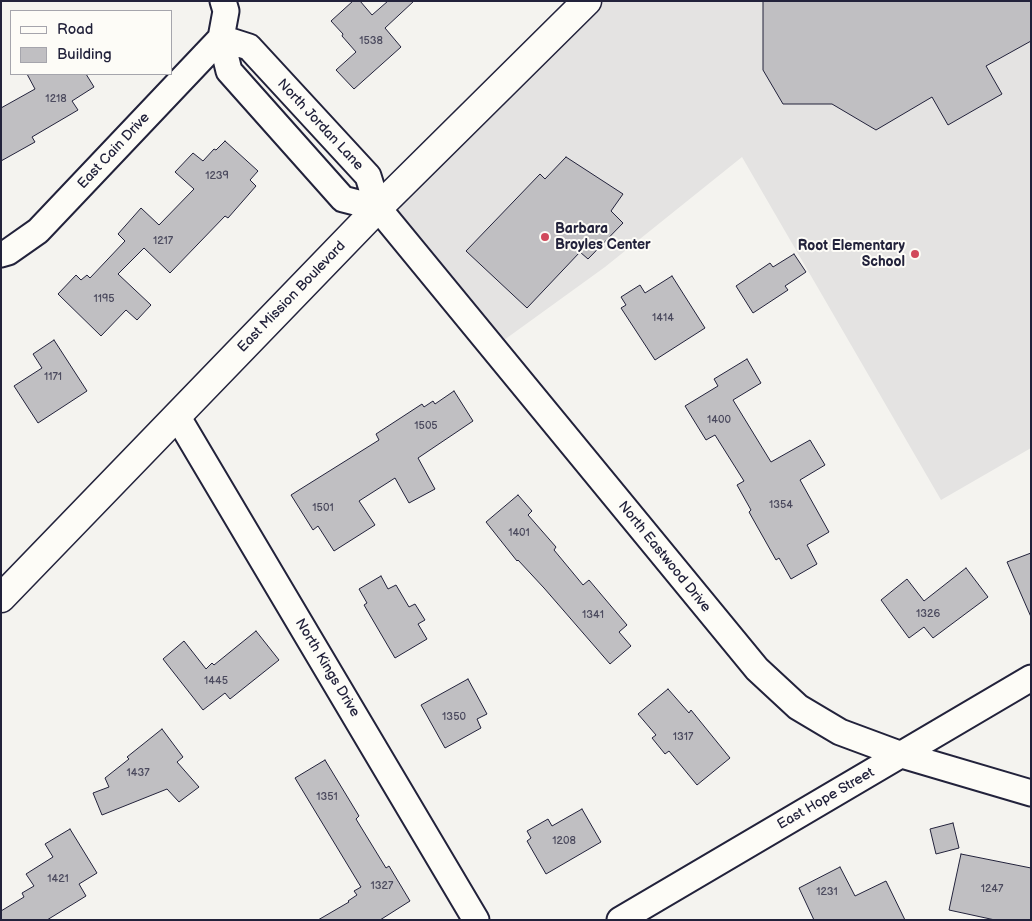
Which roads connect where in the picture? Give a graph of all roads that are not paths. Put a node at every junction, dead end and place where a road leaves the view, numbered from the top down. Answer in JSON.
{"nodes":[{"id":1,"x":224,"y":1,"type":"edge"},
{"id":2,"x":587,"y":1,"type":"edge"},
{"id":3,"x":221,"y":38,"type":"junction"},
{"id":4,"x":378,"y":208,"type":"junction"},
{"id":5,"x":1,"y":254,"type":"edge"},
{"id":6,"x":177,"y":416,"type":"junction"},
{"id":7,"x":1,"y":598,"type":"edge"},
{"id":8,"x":1031,"y":678,"type":"edge"},
{"id":9,"x":902,"y":755,"type":"junction"},
{"id":10,"x":1031,"y":793,"type":"edge"},
{"id":11,"x":476,"y":920,"type":"edge"},
{"id":12,"x":620,"y":920,"type":"edge"}],
"edges":[{"from":1,"to":3,"type":"street"},
{"from":2,"to":4,"type":"main road","name":"East Mission Boulevard"},
{"from":3,"to":4,"type":"street","name":"North Jordan Lane"},
{"from":3,"to":4,"type":"street"},
{"from":3,"to":5,"type":"street","name":"East Cain Drive"},
{"from":4,"to":6,"type":"main road","name":"East Mission Boulevard"},
{"from":4,"to":9,"type":"street","name":"North Eastwood Drive"},
{"from":6,"to":7,"type":"main road","name":"East Mission Boulevard"},
{"from":6,"to":11,"type":"street","name":"North Kings Drive"},
{"from":8,"to":9,"type":"street","name":"East Hope Street"},
{"from":9,"to":10,"type":"street","name":"North Eastwood Drive"},
{"from":9,"to":12,"type":"street","name":"East Hope Street"}]}
